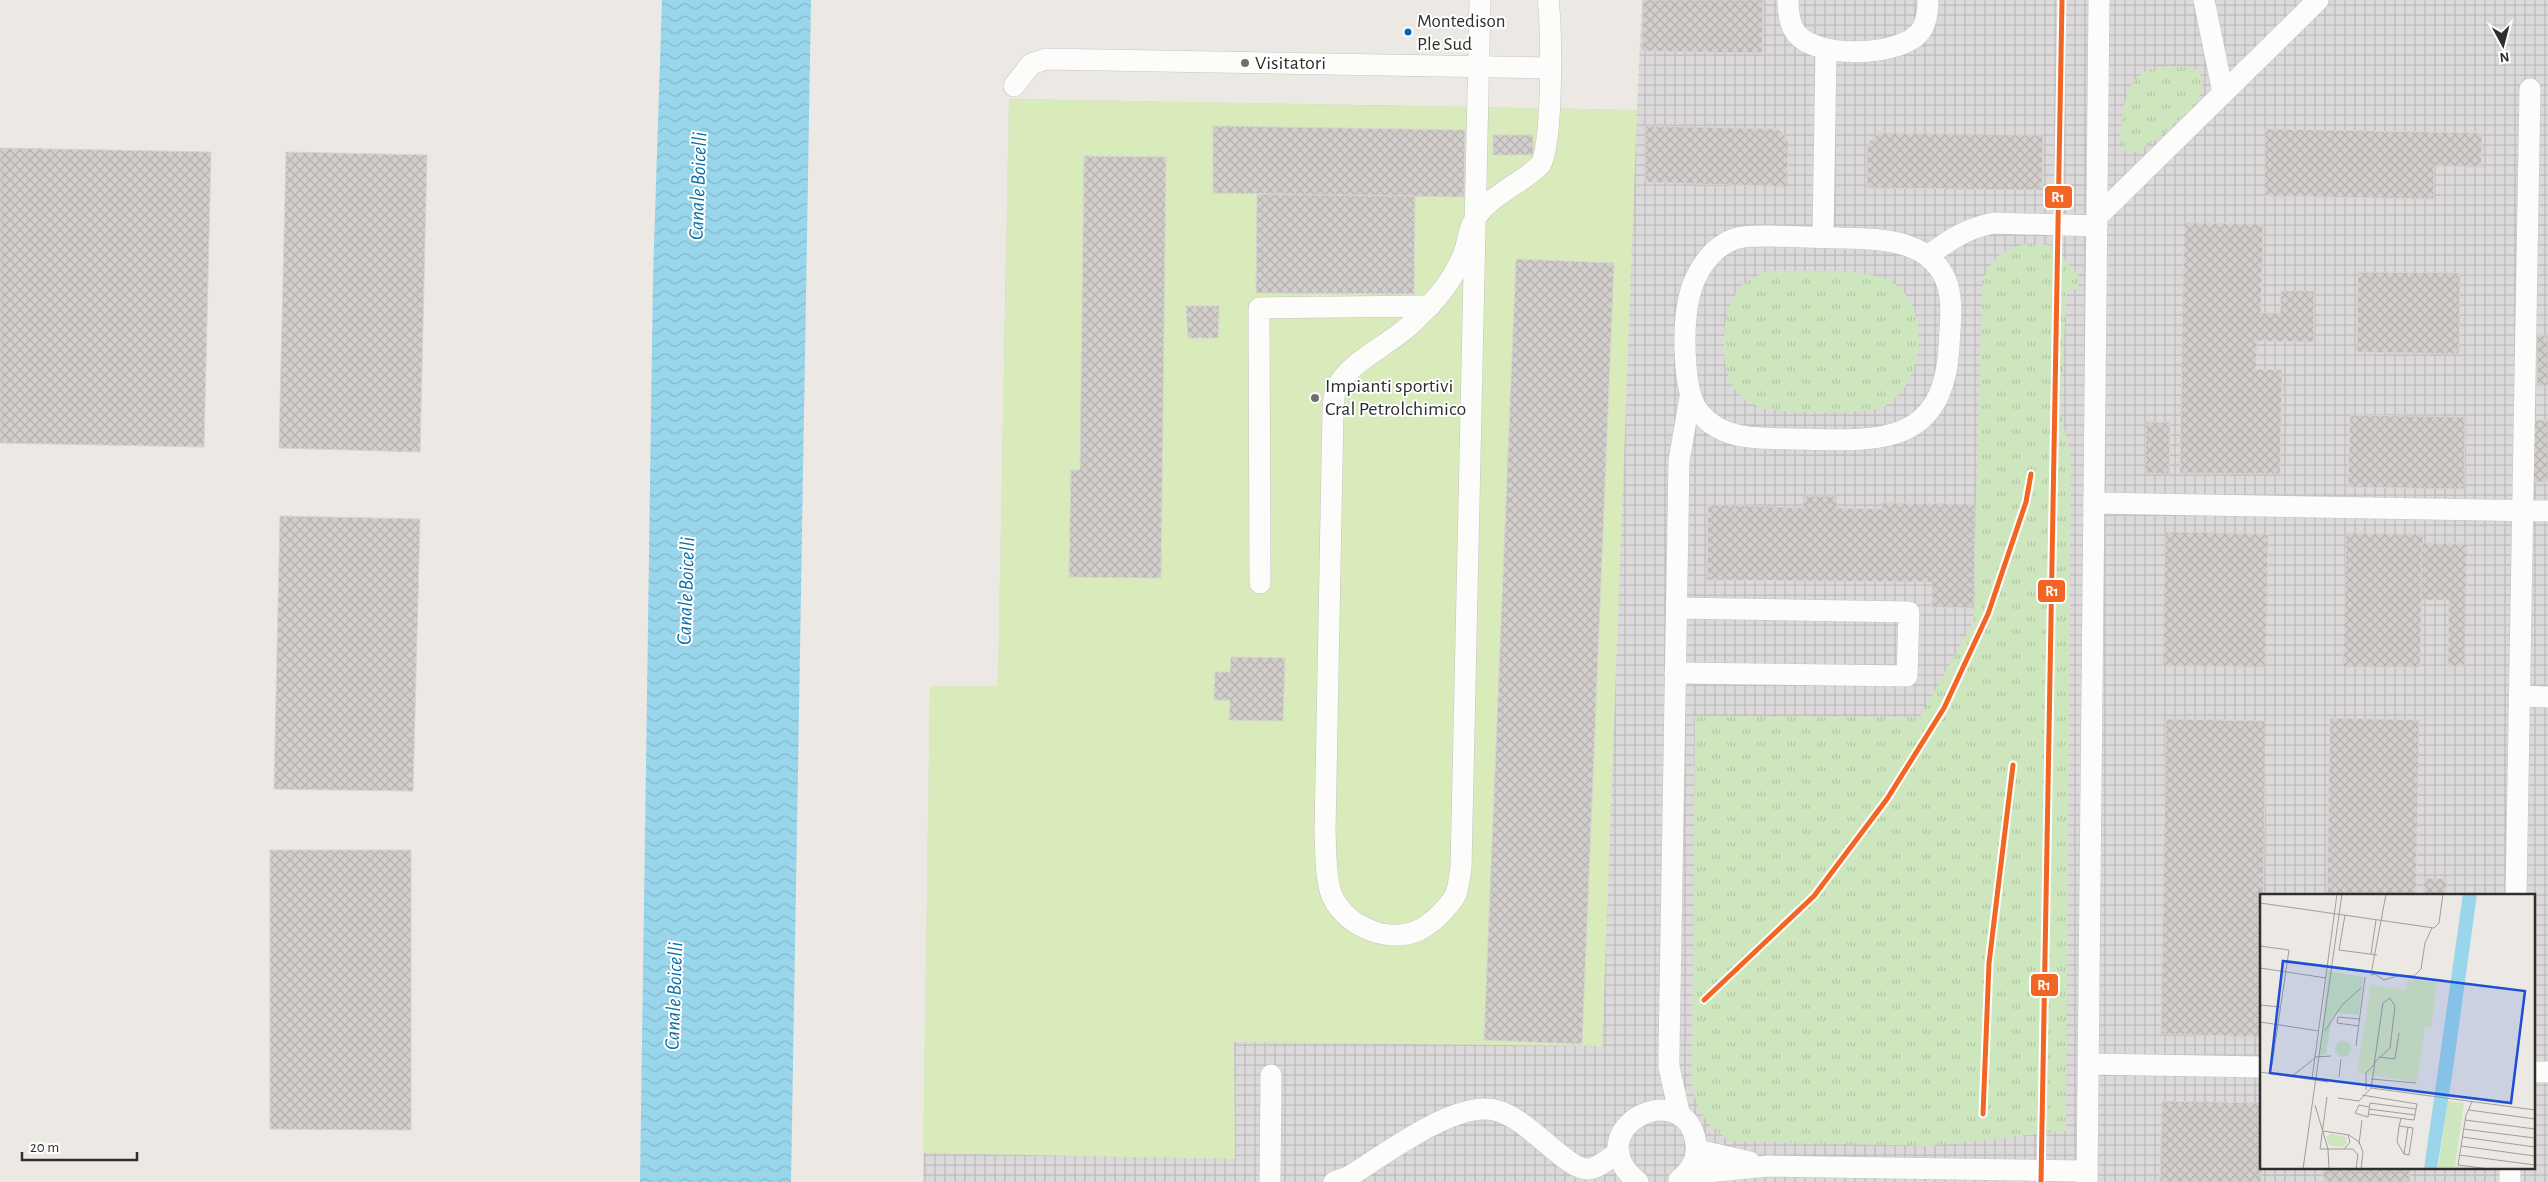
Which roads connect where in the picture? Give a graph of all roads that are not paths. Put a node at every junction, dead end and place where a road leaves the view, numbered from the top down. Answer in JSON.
{"nodes":[{"id":1,"x":1480,"y":0,"type":"edge"},
{"id":2,"x":1548,"y":0,"type":"edge"},
{"id":3,"x":1788,"y":0,"type":"edge"},
{"id":4,"x":1928,"y":0,"type":"edge"},
{"id":5,"x":2099,"y":0,"type":"edge"},
{"id":6,"x":2204,"y":0,"type":"edge"},
{"id":7,"x":2318,"y":0,"type":"edge"},
{"id":8,"x":1826,"y":48,"type":"junction"},
{"id":9,"x":1478,"y":68,"type":"junction"},
{"id":10,"x":1549,"y":68,"type":"junction"},
{"id":11,"x":1014,"y":86,"type":"dead end"},
{"id":12,"x":2530,"y":89,"type":"dead end"},
{"id":13,"x":2223,"y":93,"type":"junction"},
{"id":14,"x":1474,"y":220,"type":"junction"},
{"id":15,"x":2097,"y":222,"type":"junction"},
{"id":16,"x":1822,"y":237,"type":"junction"},
{"id":17,"x":1928,"y":256,"type":"junction"},
{"id":18,"x":1430,"y":306,"type":"junction"},
{"id":19,"x":1690,"y":397,"type":"junction"},
{"id":20,"x":2094,"y":503,"type":"junction"},
{"id":21,"x":2524,"y":511,"type":"junction"},
{"id":22,"x":2548,"y":512,"type":"edge"},
{"id":23,"x":1260,"y":583,"type":"dead end"},
{"id":24,"x":1677,"y":608,"type":"junction"},
{"id":25,"x":1675,"y":673,"type":"junction"},
{"id":26,"x":2521,"y":696,"type":"junction"},
{"id":27,"x":2548,"y":697,"type":"edge"},
{"id":28,"x":2516,"y":894,"type":"edge"},
{"id":29,"x":2089,"y":1064,"type":"junction"},
{"id":30,"x":1669,"y":1067,"type":"junction"},
{"id":31,"x":2260,"y":1068,"type":"edge"},
{"id":32,"x":1271,"y":1075,"type":"dead end"},
{"id":33,"x":1650,"y":1110,"type":"junction"},
{"id":34,"x":1680,"y":1116,"type":"junction"},
{"id":35,"x":1697,"y":1150,"type":"junction"},
{"id":36,"x":1618,"y":1166,"type":"edge"},
{"id":37,"x":1768,"y":1166,"type":"junction"},
{"id":38,"x":2087,"y":1176,"type":"edge"},
{"id":39,"x":1682,"y":1178,"type":"edge"},
{"id":40,"x":1270,"y":1182,"type":"edge"},
{"id":41,"x":1334,"y":1182,"type":"edge"},
{"id":42,"x":1638,"y":1182,"type":"edge"}],
"edges":[{"from":1,"to":9,"type":"lane"},
{"from":2,"to":10,"type":"lane"},
{"from":3,"to":8,"type":"lane"},
{"from":4,"to":8,"type":"lane"},
{"from":5,"to":15,"type":"lane"},
{"from":6,"to":13,"type":"lane"},
{"from":7,"to":13,"type":"lane"},
{"from":8,"to":16,"type":"lane"},
{"from":9,"to":10,"type":"lane"},
{"from":9,"to":11,"type":"lane"},
{"from":9,"to":14,"type":"lane"},
{"from":10,"to":14,"type":"lane"},
{"from":12,"to":21,"type":"lane"},
{"from":13,"to":15,"type":"lane"},
{"from":14,"to":18,"type":"lane"},
{"from":14,"to":18,"type":"lane"},
{"from":15,"to":17,"type":"lane"},
{"from":15,"to":20,"type":"lane"},
{"from":16,"to":17,"type":"lane"},
{"from":16,"to":19,"type":"lane"},
{"from":17,"to":19,"type":"lane"},
{"from":18,"to":23,"type":"lane"},
{"from":19,"to":24,"type":"lane"},
{"from":20,"to":21,"type":"lane"},
{"from":20,"to":29,"type":"lane"},
{"from":21,"to":22,"type":"lane"},
{"from":21,"to":26,"type":"lane"},
{"from":24,"to":25,"type":"lane"},
{"from":24,"to":25,"type":"lane"},
{"from":25,"to":30,"type":"lane"},
{"from":26,"to":27,"type":"lane"},
{"from":26,"to":28,"type":"lane"},
{"from":29,"to":31,"type":"lane"},
{"from":29,"to":38,"type":"lane"},
{"from":30,"to":33,"type":"lane"},
{"from":30,"to":34,"type":"lane"},
{"from":32,"to":40,"type":"lane"},
{"from":33,"to":34,"type":"lane"},
{"from":33,"to":36,"type":"lane"},
{"from":34,"to":35,"type":"lane"},
{"from":35,"to":37,"type":"lane"},
{"from":35,"to":39,"type":"lane"},
{"from":36,"to":41,"type":"lane"},
{"from":36,"to":42,"type":"lane"},
{"from":37,"to":38,"type":"lane"},
{"from":37,"to":39,"type":"lane"}]}
